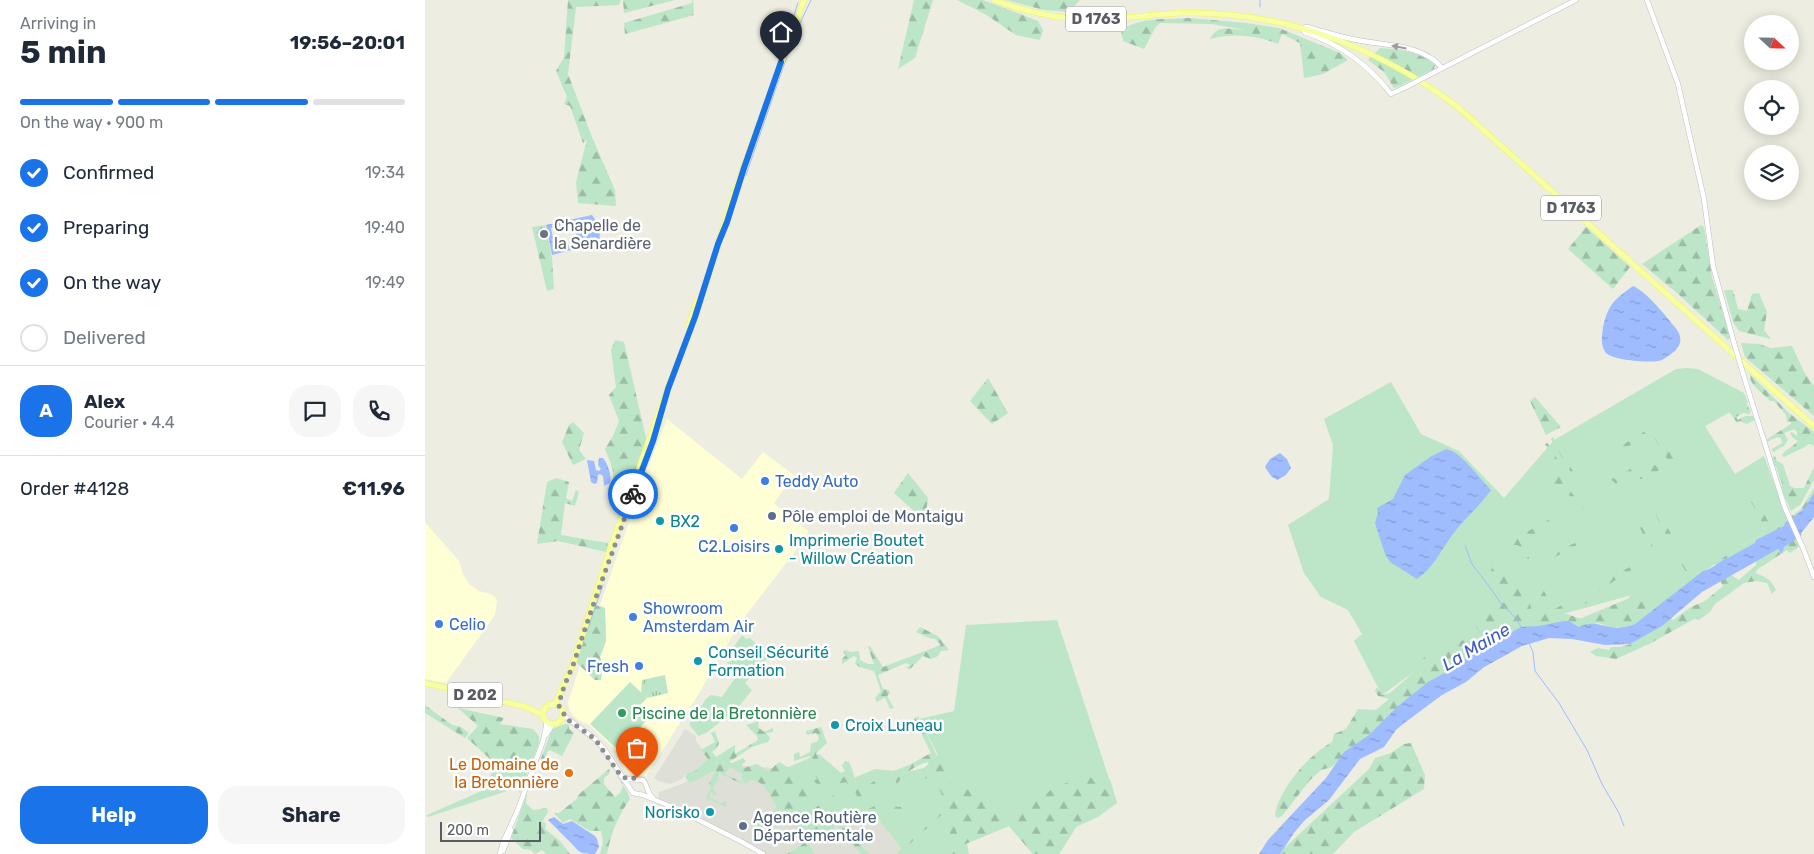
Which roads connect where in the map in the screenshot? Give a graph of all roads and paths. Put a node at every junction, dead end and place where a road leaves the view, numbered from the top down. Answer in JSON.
{"nodes":[{"id":1,"x":804,"y":0,"type":"edge"},
{"id":2,"x":994,"y":0,"type":"edge"},
{"id":3,"x":1576,"y":0,"type":"edge"},
{"id":4,"x":1647,"y":0,"type":"edge"},
{"id":5,"x":1294,"y":26,"type":"junction"},
{"id":6,"x":1303,"y":28,"type":"junction"},
{"id":7,"x":1442,"y":68,"type":"junction"},
{"id":8,"x":1814,"y":426,"type":"edge"},
{"id":9,"x":1814,"y":577,"type":"edge"},
{"id":10,"x":425,"y":683,"type":"edge"},
{"id":11,"x":556,"y":706,"type":"junction"},
{"id":12,"x":526,"y":707,"type":"junction"},
{"id":13,"x":545,"y":708,"type":"junction"},
{"id":14,"x":543,"y":715,"type":"junction"},
{"id":15,"x":562,"y":718,"type":"junction"},
{"id":16,"x":546,"y":721,"type":"junction"},
{"id":17,"x":553,"y":724,"type":"junction"},
{"id":18,"x":543,"y":741,"type":"junction"},
{"id":19,"x":621,"y":776,"type":"junction"},
{"id":20,"x":635,"y":779,"type":"junction"},
{"id":21,"x":630,"y":787,"type":"junction"},
{"id":22,"x":646,"y":789,"type":"junction"},
{"id":23,"x":641,"y":794,"type":"junction"},
{"id":24,"x":656,"y":800,"type":"junction"},
{"id":25,"x":501,"y":854,"type":"edge"},
{"id":26,"x":763,"y":854,"type":"edge"}],
"edges":[{"from":1,"to":11,"type":"main road"},
{"from":2,"to":5,"type":"main road","number":"D 1763"},
{"from":3,"to":7,"type":"street"},
{"from":4,"to":9,"type":"street","bridge":true},
{"from":5,"to":6,"type":"main road","number":"D 1763"},
{"from":5,"to":7,"type":"street","bridge":true},
{"from":7,"to":6,"type":"street","one_way":true},
{"from":6,"to":8,"type":"main road","number":"D 1763"},
{"from":10,"to":12,"type":"main road","number":"D 202"},
{"from":11,"to":13,"type":"main road"},
{"from":11,"to":15,"type":"main road"},
{"from":12,"to":13,"type":"main road","number":"D 202"},
{"from":12,"to":14,"type":"main road","number":"D 202"},
{"from":13,"to":14,"type":"main road"},
{"from":14,"to":16,"type":"main road"},
{"from":15,"to":17,"type":"main road"},
{"from":15,"to":19,"type":"street"},
{"from":16,"to":17,"type":"main road"},
{"from":16,"to":18,"type":"street"},
{"from":17,"to":18,"type":"street"},
{"from":18,"to":25,"type":"street"},
{"from":19,"to":20,"type":"street"},
{"from":19,"to":21,"type":"street"},
{"from":20,"to":21,"type":"street"},
{"from":20,"to":22,"type":"street"},
{"from":21,"to":23,"type":"street"},
{"from":22,"to":23,"type":"street"},
{"from":22,"to":24,"type":"street"},
{"from":23,"to":24,"type":"street"},
{"from":24,"to":26,"type":"street"}]}
